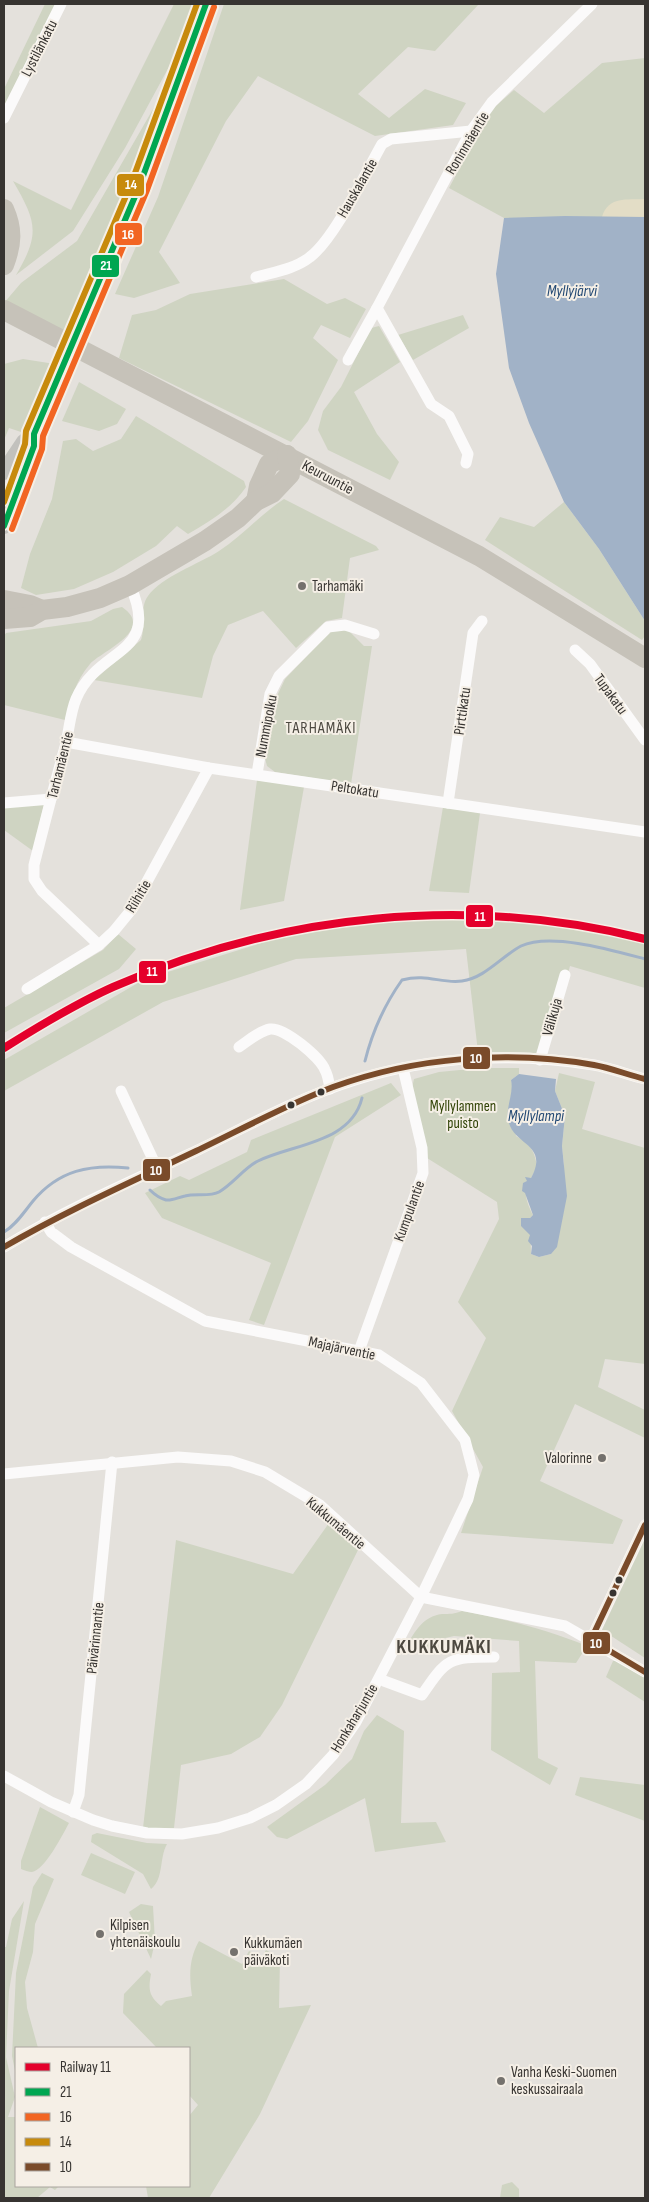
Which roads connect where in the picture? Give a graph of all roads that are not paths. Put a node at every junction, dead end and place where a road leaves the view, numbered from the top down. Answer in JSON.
{"nodes":[{"id":1,"x":61,"y":4,"type":"edge"},
{"id":2,"x":206,"y":4,"type":"edge"},
{"id":3,"x":592,"y":4,"type":"edge"},
{"id":4,"x":4,"y":118,"type":"edge"},
{"id":5,"x":471,"y":132,"type":"junction"},
{"id":6,"x":4,"y":208,"type":"edge"},
{"id":7,"x":4,"y":265,"type":"edge"},
{"id":8,"x":256,"y":277,"type":"dead end"},
{"id":9,"x":376,"y":308,"type":"junction"},
{"id":10,"x":6,"y":311,"type":"edge"},
{"id":11,"x":348,"y":360,"type":"dead end"},
{"id":12,"x":34,"y":434,"type":"junction"},
{"id":13,"x":287,"y":455,"type":"junction"},
{"id":14,"x":466,"y":463,"type":"dead end"},
{"id":15,"x":4,"y":472,"type":"edge"},
{"id":16,"x":4,"y":526,"type":"edge"},
{"id":17,"x":130,"y":585,"type":"junction"},
{"id":18,"x":4,"y":600,"type":"edge"},
{"id":19,"x":42,"y":610,"type":"junction"},
{"id":20,"x":4,"y":619,"type":"edge"},
{"id":21,"x":482,"y":622,"type":"dead end"},
{"id":22,"x":374,"y":634,"type":"dead end"},
{"id":23,"x":575,"y":650,"type":"dead end"},
{"id":24,"x":645,"y":658,"type":"edge"},
{"id":25,"x":645,"y":740,"type":"edge"},
{"id":26,"x":66,"y":742,"type":"junction"},
{"id":27,"x":209,"y":768,"type":"junction"},
{"id":28,"x":257,"y":774,"type":"junction"},
{"id":29,"x":51,"y":799,"type":"junction"},
{"id":30,"x":4,"y":803,"type":"edge"},
{"id":31,"x":448,"y":803,"type":"junction"},
{"id":32,"x":645,"y":832,"type":"edge"},
{"id":33,"x":99,"y":945,"type":"junction"},
{"id":34,"x":565,"y":975,"type":"dead end"},
{"id":35,"x":27,"y":989,"type":"dead end"},
{"id":36,"x":239,"y":1047,"type":"dead end"},
{"id":37,"x":540,"y":1060,"type":"junction"},
{"id":38,"x":403,"y":1068,"type":"junction"},
{"id":39,"x":645,"y":1079,"type":"edge"},
{"id":40,"x":330,"y":1089,"type":"junction"},
{"id":41,"x":121,"y":1091,"type":"dead end"},
{"id":42,"x":158,"y":1168,"type":"junction"},
{"id":43,"x":44,"y":1222,"type":"junction"},
{"id":44,"x":4,"y":1247,"type":"edge"},
{"id":45,"x":359,"y":1351,"type":"junction"},
{"id":46,"x":112,"y":1462,"type":"junction"},
{"id":47,"x":4,"y":1474,"type":"edge"},
{"id":48,"x":645,"y":1526,"type":"edge"},
{"id":49,"x":421,"y":1597,"type":"junction"},
{"id":50,"x":593,"y":1640,"type":"junction"},
{"id":51,"x":494,"y":1656,"type":"dead end"},
{"id":52,"x":645,"y":1672,"type":"edge"},
{"id":53,"x":384,"y":1681,"type":"dead end"},
{"id":54,"x":4,"y":1776,"type":"edge"},
{"id":55,"x":73,"y":1812,"type":"junction"}],
"edges":[{"from":1,"to":4,"type":"street","name":"Lystilänkatu"},
{"from":2,"to":12,"type":"main road"},
{"from":3,"to":5,"type":"street","name":"Roninmäentie"},
{"from":5,"to":8,"type":"street","name":"Hauskalantie"},
{"from":5,"to":9,"type":"street","name":"Roninmäentie"},
{"from":6,"to":7,"type":"highway"},
{"from":9,"to":11,"type":"street","name":"Roninmäentie"},
{"from":9,"to":14,"type":"street"},
{"from":10,"to":13,"type":"highway","name":"Keuruuntie"},
{"from":12,"to":15,"type":"main road"},
{"from":12,"to":16,"type":"main road"},
{"from":13,"to":17,"type":"highway"},
{"from":13,"to":24,"type":"highway","name":"Keuruuntie"},
{"from":17,"to":19,"type":"highway"},
{"from":17,"to":26,"type":"street","name":"Tarhamäentie"},
{"from":18,"to":19,"type":"highway"},
{"from":19,"to":20,"type":"highway"},
{"from":21,"to":31,"type":"street","name":"Pirttikatu"},
{"from":22,"to":28,"type":"street","name":"Nummipolku"},
{"from":23,"to":25,"type":"street","name":"Tupakatu"},
{"from":26,"to":27,"type":"street","name":"Peltokatu"},
{"from":26,"to":29,"type":"street","name":"Tarhamäentie"},
{"from":27,"to":28,"type":"street","name":"Peltokatu"},
{"from":27,"to":33,"type":"street","name":"Riihitie"},
{"from":28,"to":31,"type":"street","name":"Peltokatu"},
{"from":29,"to":30,"type":"street"},
{"from":29,"to":33,"type":"street","name":"Tarhamäentie"},
{"from":31,"to":32,"type":"street","name":"Peltokatu"},
{"from":33,"to":35,"type":"street","name":"Riihitie"},
{"from":34,"to":37,"type":"street","name":"Välikuja"},
{"from":36,"to":40,"type":"street"},
{"from":37,"to":38,"type":"street"},
{"from":37,"to":39,"type":"street"},
{"from":38,"to":40,"type":"street"},
{"from":38,"to":45,"type":"street","name":"Kumpulantie"},
{"from":40,"to":42,"type":"street"},
{"from":41,"to":42,"type":"street"},
{"from":42,"to":43,"type":"street"},
{"from":43,"to":44,"type":"street"},
{"from":43,"to":45,"type":"street","name":"Majajärventie"},
{"from":45,"to":49,"type":"street","name":"Majajärventie"},
{"from":46,"to":47,"type":"street","name":"Kukkumäentie"},
{"from":46,"to":49,"type":"street","name":"Kukkumäentie"},
{"from":46,"to":55,"type":"street","name":"Päivärinnantie"},
{"from":48,"to":50,"type":"street"},
{"from":49,"to":50,"type":"street"},
{"from":49,"to":55,"type":"street","name":"Honkaharjuntie"},
{"from":50,"to":52,"type":"street"},
{"from":51,"to":53,"type":"street"},
{"from":54,"to":55,"type":"street","name":"Honkaharjuntie"}]}
